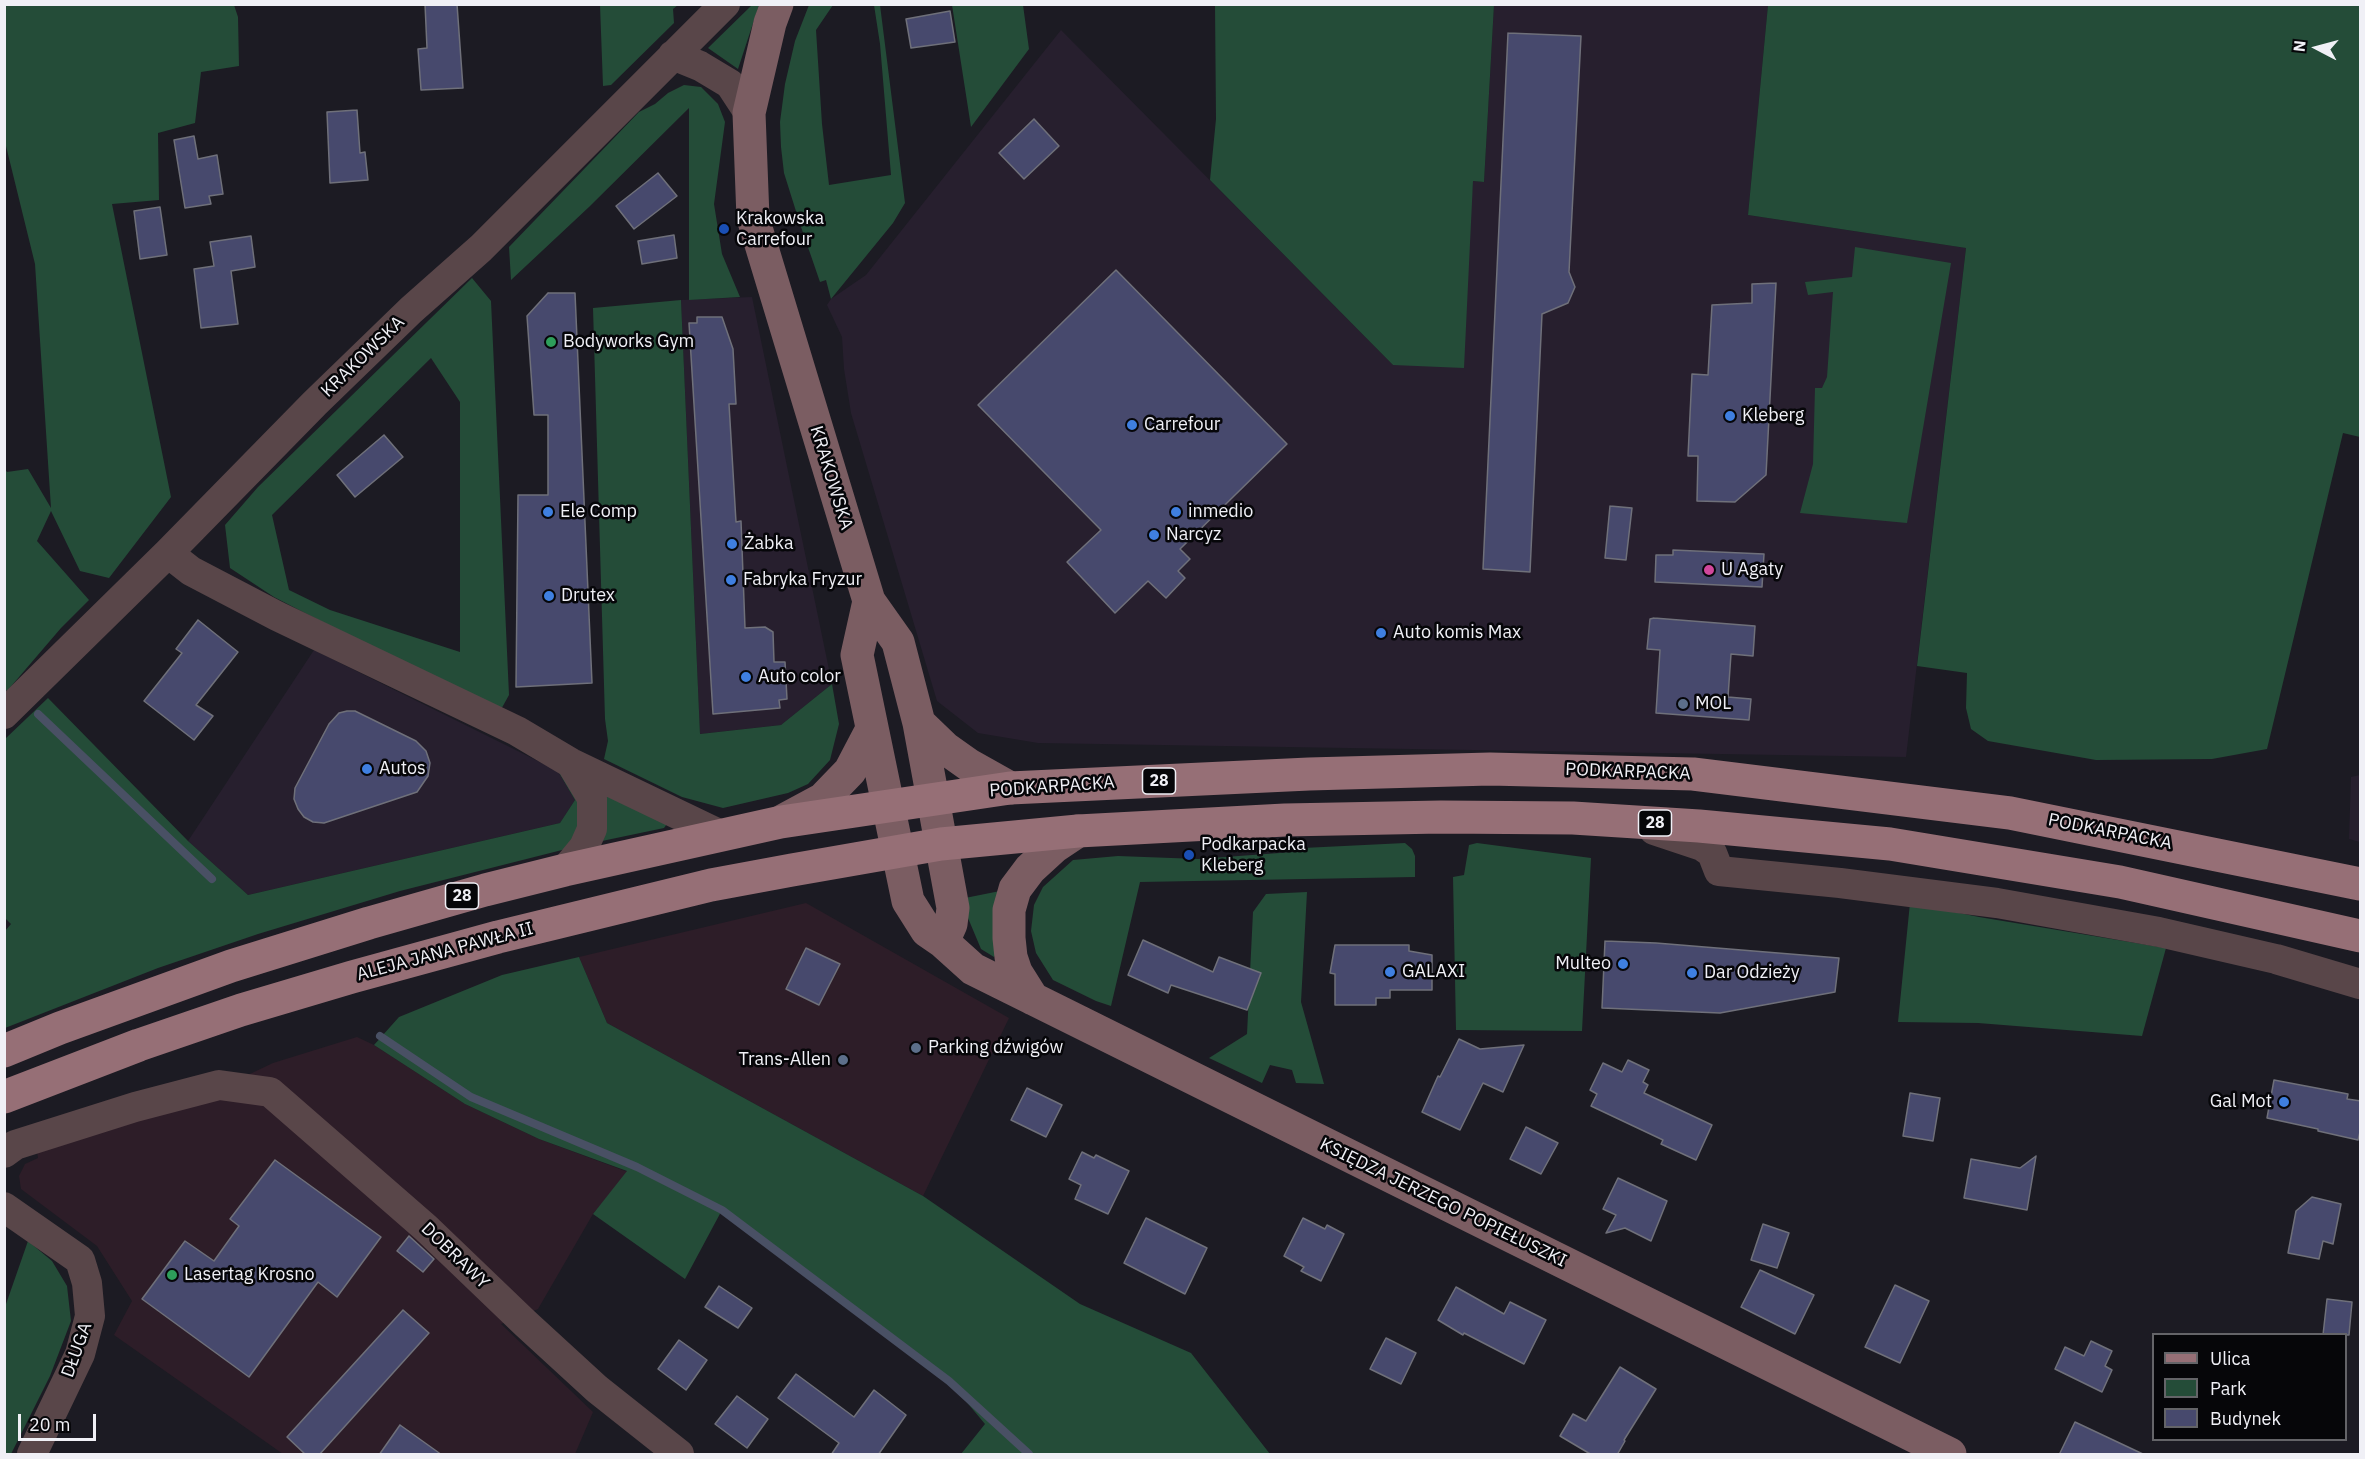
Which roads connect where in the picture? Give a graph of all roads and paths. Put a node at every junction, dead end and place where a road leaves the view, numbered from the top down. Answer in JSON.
{"nodes":[{"id":1,"x":726,"y":4,"type":"edge"},
{"id":2,"x":777,"y":4,"type":"edge"},
{"id":3,"x":673,"y":55,"type":"junction"},
{"id":4,"x":749,"y":113,"type":"junction"},
{"id":5,"x":168,"y":553,"type":"junction"},
{"id":6,"x":869,"y":601,"type":"junction"},
{"id":7,"x":5,"y":713,"type":"edge"},
{"id":8,"x":919,"y":723,"type":"junction"},
{"id":9,"x":872,"y":729,"type":"junction"},
{"id":10,"x":571,"y":763,"type":"junction"},
{"id":11,"x":1010,"y":788,"type":"junction"},
{"id":12,"x":933,"y":799,"type":"junction"},
{"id":13,"x":887,"y":805,"type":"junction"},
{"id":14,"x":782,"y":822,"type":"junction"},
{"id":15,"x":1626,"y":822,"type":"junction"},
{"id":16,"x":1078,"y":831,"type":"junction"},
{"id":17,"x":1762,"y":832,"type":"junction"},
{"id":18,"x":721,"y":835,"type":"junction"},
{"id":19,"x":940,"y":844,"type":"junction"},
{"id":20,"x":897,"y":851,"type":"junction"},
{"id":21,"x":565,"y":870,"type":"junction"},
{"id":22,"x":1749,"y":875,"type":"junction"},
{"id":23,"x":2361,"y":884,"type":"edge"},
{"id":24,"x":2361,"y":936,"type":"edge"},
{"id":25,"x":944,"y":942,"type":"junction"},
{"id":26,"x":2361,"y":984,"type":"edge"},
{"id":27,"x":1033,"y":999,"type":"junction"},
{"id":28,"x":4,"y":1052,"type":"edge"},
{"id":29,"x":4,"y":1097,"type":"edge"},
{"id":30,"x":4,"y":1152,"type":"edge"},
{"id":31,"x":4,"y":1207,"type":"edge"},
{"id":32,"x":32,"y":1455,"type":"edge"},
{"id":33,"x":679,"y":1455,"type":"edge"},
{"id":34,"x":1950,"y":1455,"type":"edge"}],
"edges":[{"from":1,"to":3,"type":"street","name":"KRAKOWSKA"},
{"from":2,"to":4,"type":"street","name":"KRAKOWSKA"},
{"from":3,"to":4,"type":"street"},
{"from":3,"to":5,"type":"street","name":"KRAKOWSKA"},
{"from":4,"to":6,"type":"street","name":"KRAKOWSKA"},
{"from":5,"to":7,"type":"street","name":"KRAKOWSKA"},
{"from":5,"to":10,"type":"street"},
{"from":6,"to":8,"type":"street","name":"KRAKOWSKA"},
{"from":6,"to":9,"type":"street","name":"KRAKOWSKA"},
{"from":8,"to":11,"type":"street"},
{"from":8,"to":12,"type":"street","name":"KRAKOWSKA"},
{"from":9,"to":13,"type":"street","name":"KRAKOWSKA"},
{"from":9,"to":14,"type":"street"},
{"from":10,"to":18,"type":"street"},
{"from":10,"to":21,"type":"street"},
{"from":11,"to":12,"type":"main road","name":"PODKARPACKA","number":"28"},
{"from":11,"to":23,"type":"main road","name":"PODKARPACKA","number":"28"},
{"from":12,"to":13,"type":"main road","name":"PODKARPACKA","number":"28"},
{"from":12,"to":19,"type":"street"},
{"from":13,"to":14,"type":"main road","number":"28"},
{"from":13,"to":20,"type":"street","name":"KSIĘDZA JERZEGO POPIEŁUSZKI"},
{"from":14,"to":18,"type":"main road","number":"28"},
{"from":15,"to":16,"type":"main road","number":"28"},
{"from":15,"to":17,"type":"main road","number":"28"},
{"from":15,"to":22,"type":"street"},
{"from":16,"to":19,"type":"main road","number":"28"},
{"from":16,"to":27,"type":"street"},
{"from":17,"to":22,"type":"street"},
{"from":17,"to":24,"type":"main road","number":"28"},
{"from":18,"to":21,"type":"main road","number":"28"},
{"from":19,"to":20,"type":"main road","number":"28"},
{"from":19,"to":25,"type":"street"},
{"from":20,"to":25,"type":"street","name":"KSIĘDZA JERZEGO POPIEŁUSZKI"},
{"from":20,"to":29,"type":"main road","name":"ALEJA JANA PAWŁA II","number":"28"},
{"from":21,"to":28,"type":"main road","number":"28"},
{"from":22,"to":26,"type":"street"},
{"from":25,"to":27,"type":"street","name":"KSIĘDZA JERZEGO POPIEŁUSZKI"},
{"from":27,"to":34,"type":"street","name":"KSIĘDZA JERZEGO POPIEŁUSZKI"},
{"from":30,"to":33,"type":"street","name":"DOBRAWY"},
{"from":31,"to":32,"type":"street","name":"DŁUGA"}]}
